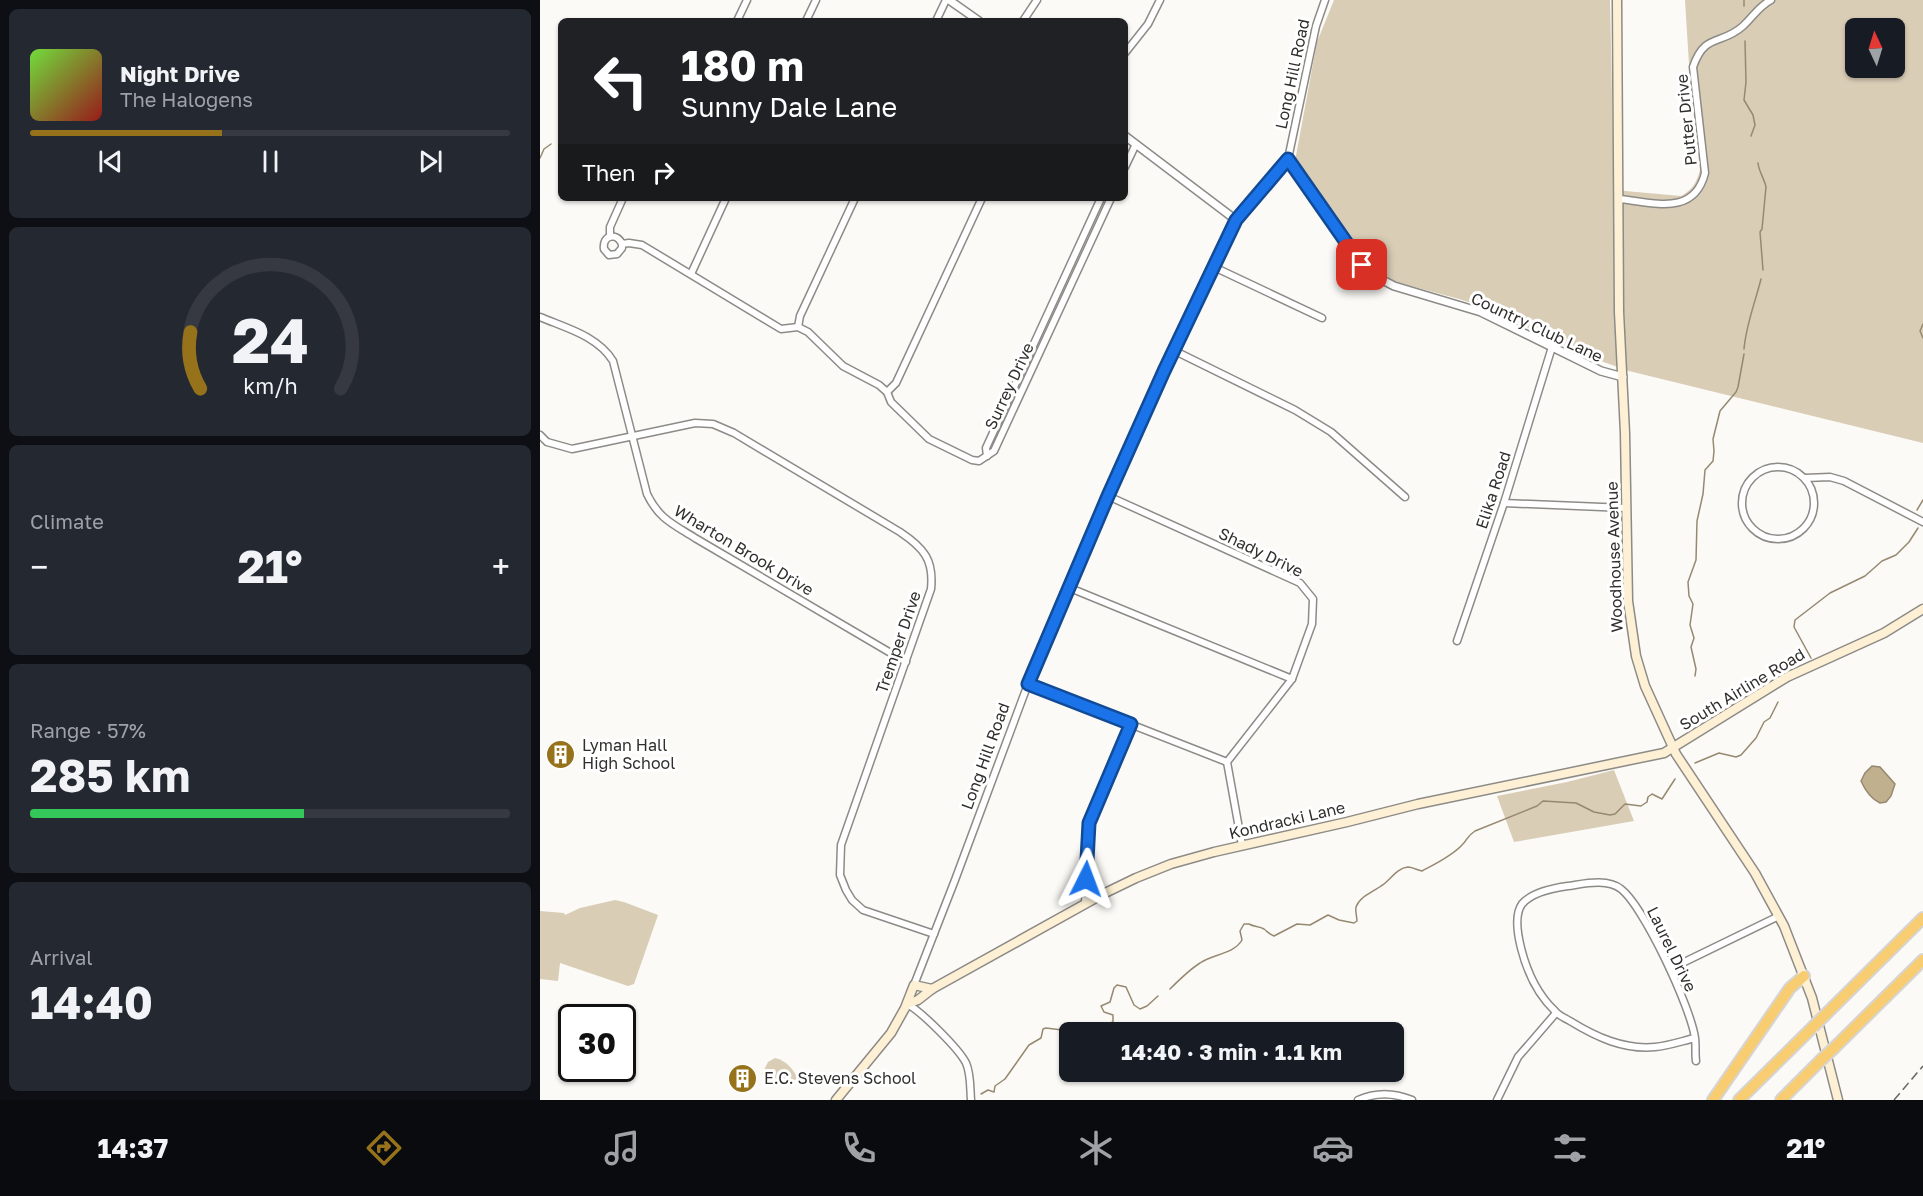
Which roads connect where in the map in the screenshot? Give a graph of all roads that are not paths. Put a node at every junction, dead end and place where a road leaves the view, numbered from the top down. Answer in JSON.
{"nodes":[{"id":1,"x":747,"y":0,"type":"edge"},
{"id":2,"x":816,"y":0,"type":"edge"},
{"id":3,"x":948,"y":0,"type":"edge"},
{"id":4,"x":1037,"y":0,"type":"edge"},
{"id":5,"x":1160,"y":0,"type":"edge"},
{"id":6,"x":1325,"y":0,"type":"edge"},
{"id":7,"x":1617,"y":0,"type":"edge"},
{"id":8,"x":1771,"y":0,"type":"edge"},
{"id":9,"x":738,"y":18,"type":"edge"},
{"id":10,"x":807,"y":18,"type":"edge"},
{"id":11,"x":938,"y":18,"type":"edge"},
{"id":12,"x":975,"y":18,"type":"edge"},
{"id":13,"x":1025,"y":18,"type":"edge"},
{"id":14,"x":1128,"y":49,"type":"edge"},
{"id":15,"x":1128,"y":141,"type":"edge"},
{"id":16,"x":1136,"y":144,"type":"junction"},
{"id":17,"x":1288,"y":159,"type":"junction"},
{"id":18,"x":1128,"y":161,"type":"edge"},
{"id":19,"x":1619,"y":199,"type":"junction"},
{"id":20,"x":622,"y":201,"type":"edge"},
{"id":21,"x":725,"y":201,"type":"edge"},
{"id":22,"x":854,"y":201,"type":"edge"},
{"id":23,"x":981,"y":201,"type":"edge"},
{"id":24,"x":1100,"y":201,"type":"edge"},
{"id":25,"x":1110,"y":201,"type":"edge"},
{"id":26,"x":1236,"y":220,"type":"junction"},
{"id":27,"x":610,"y":236,"type":"junction"},
{"id":28,"x":622,"y":244,"type":"junction"},
{"id":29,"x":1214,"y":267,"type":"junction"},
{"id":30,"x":691,"y":274,"type":"junction"},
{"id":31,"x":540,"y":317,"type":"edge"},
{"id":32,"x":1322,"y":318,"type":"dead end"},
{"id":33,"x":798,"y":327,"type":"junction"},
{"id":34,"x":1552,"y":347,"type":"junction"},
{"id":35,"x":1173,"y":350,"type":"junction"},
{"id":36,"x":1623,"y":377,"type":"junction"},
{"id":37,"x":887,"y":392,"type":"junction"},
{"id":38,"x":540,"y":435,"type":"edge"},
{"id":39,"x":633,"y":437,"type":"junction"},
{"id":40,"x":987,"y":456,"type":"junction"},
{"id":41,"x":1805,"y":478,"type":"junction"},
{"id":42,"x":1108,"y":496,"type":"junction"},
{"id":43,"x":1405,"y":497,"type":"dead end"},
{"id":44,"x":1504,"y":503,"type":"junction"},
{"id":45,"x":1626,"y":508,"type":"junction"},
{"id":46,"x":1923,"y":522,"type":"edge"},
{"id":47,"x":1070,"y":588,"type":"junction"},
{"id":48,"x":1923,"y":609,"type":"edge"},
{"id":49,"x":1457,"y":640,"type":"dead end"},
{"id":50,"x":906,"y":662,"type":"junction"},
{"id":51,"x":1292,"y":679,"type":"junction"},
{"id":52,"x":1028,"y":684,"type":"junction"},
{"id":53,"x":1131,"y":724,"type":"junction"},
{"id":54,"x":1673,"y":748,"type":"junction"},
{"id":55,"x":1227,"y":762,"type":"junction"},
{"id":56,"x":1242,"y":845,"type":"junction"},
{"id":57,"x":1084,"y":904,"type":"junction"},
{"id":58,"x":1779,"y":916,"type":"junction"},
{"id":59,"x":1923,"y":918,"type":"edge"},
{"id":60,"x":934,"y":934,"type":"junction"},
{"id":61,"x":1923,"y":960,"type":"edge"},
{"id":62,"x":1670,"y":969,"type":"junction"},
{"id":63,"x":1804,"y":976,"type":"junction"},
{"id":64,"x":914,"y":986,"type":"junction"},
{"id":65,"x":932,"y":989,"type":"junction"},
{"id":66,"x":907,"y":1004,"type":"junction"},
{"id":67,"x":1556,"y":1013,"type":"junction"},
{"id":68,"x":1695,"y":1038,"type":"junction"},
{"id":69,"x":1696,"y":1061,"type":"dead end"},
{"id":70,"x":836,"y":1100,"type":"edge"},
{"id":71,"x":971,"y":1100,"type":"edge"},
{"id":72,"x":1358,"y":1100,"type":"edge"},
{"id":73,"x":1412,"y":1100,"type":"edge"},
{"id":74,"x":1497,"y":1100,"type":"edge"},
{"id":75,"x":1713,"y":1100,"type":"edge"},
{"id":76,"x":1739,"y":1100,"type":"edge"},
{"id":77,"x":1781,"y":1100,"type":"edge"},
{"id":78,"x":1838,"y":1100,"type":"edge"}],
"edges":[{"from":1,"to":9,"type":"street"},
{"from":2,"to":10,"type":"street"},
{"from":3,"to":11,"type":"street"},
{"from":3,"to":12,"type":"street"},
{"from":4,"to":13,"type":"street"},
{"from":5,"to":14,"type":"street"},
{"from":6,"to":17,"type":"street","name":"Long Hill Road"},
{"from":7,"to":19,"type":"main road","name":"Woodhouse Avenue"},
{"from":8,"to":19,"type":"street","name":"Putter Drive"},
{"from":15,"to":16,"type":"street"},
{"from":16,"to":18,"type":"street"},
{"from":16,"to":26,"type":"street"},
{"from":17,"to":26,"type":"street","name":"Long Hill Road"},
{"from":17,"to":34,"type":"street","name":"Country Club Lane"},
{"from":19,"to":36,"type":"main road","name":"Woodhouse Avenue"},
{"from":20,"to":27,"type":"street"},
{"from":21,"to":30,"type":"street"},
{"from":22,"to":33,"type":"street"},
{"from":23,"to":37,"type":"street"},
{"from":24,"to":40,"type":"street","name":"Surrey Drive"},
{"from":25,"to":40,"type":"street","name":"Surrey Drive"},
{"from":26,"to":29,"type":"street","name":"Long Hill Road"},
{"from":27,"to":28,"type":"street"},
{"from":27,"to":28,"type":"street"},
{"from":28,"to":30,"type":"street"},
{"from":29,"to":32,"type":"street"},
{"from":29,"to":35,"type":"street","name":"Long Hill Road"},
{"from":30,"to":33,"type":"street"},
{"from":31,"to":39,"type":"street","name":"Wharton Brook Drive"},
{"from":33,"to":37,"type":"street"},
{"from":34,"to":36,"type":"street","name":"Country Club Lane"},
{"from":34,"to":44,"type":"street","name":"Elika Road"},
{"from":35,"to":42,"type":"street","name":"Long Hill Road"},
{"from":35,"to":43,"type":"street"},
{"from":36,"to":45,"type":"main road","name":"Woodhouse Avenue"},
{"from":37,"to":40,"type":"street"},
{"from":38,"to":39,"type":"street","name":"Tremper Drive"},
{"from":39,"to":50,"type":"street","name":"Wharton Brook Drive"},
{"from":39,"to":50,"type":"street","name":"Tremper Drive"},
{"from":41,"to":41,"type":"street"},
{"from":41,"to":46,"type":"street"},
{"from":42,"to":47,"type":"street","name":"Long Hill Road"},
{"from":42,"to":51,"type":"street","name":"Shady Drive"},
{"from":44,"to":45,"type":"street"},
{"from":44,"to":49,"type":"street","name":"Elika Road"},
{"from":45,"to":54,"type":"main road","name":"Woodhouse Avenue"},
{"from":47,"to":51,"type":"street"},
{"from":47,"to":52,"type":"street","name":"Long Hill Road"},
{"from":48,"to":54,"type":"main road","name":"South Airline Road"},
{"from":50,"to":60,"type":"street","name":"Tremper Drive"},
{"from":51,"to":55,"type":"street","name":"Shady Drive"},
{"from":52,"to":53,"type":"street"},
{"from":52,"to":60,"type":"street","name":"Long Hill Road"},
{"from":53,"to":55,"type":"street"},
{"from":53,"to":57,"type":"street"},
{"from":54,"to":56,"type":"main road","name":"Kondracki Lane"},
{"from":54,"to":58,"type":"main road","name":"Woodhouse Avenue"},
{"from":55,"to":56,"type":"street"},
{"from":56,"to":57,"type":"main road","name":"Kondracki Lane"},
{"from":57,"to":65,"type":"main road","name":"Kondracki Lane"},
{"from":58,"to":62,"type":"street"},
{"from":58,"to":63,"type":"main road","name":"Woodhouse Avenue"},
{"from":59,"to":76,"type":"highway","bridge":true},
{"from":60,"to":64,"type":"street","name":"Long Hill Road"},
{"from":61,"to":77,"type":"highway","bridge":true},
{"from":62,"to":67,"type":"street","name":"Laurel Drive"},
{"from":62,"to":68,"type":"street","name":"Laurel Drive"},
{"from":63,"to":75,"type":"highway"},
{"from":63,"to":78,"type":"main road","name":"Woodhouse Avenue"},
{"from":64,"to":65,"type":"main road"},
{"from":64,"to":66,"type":"main road","name":"Long Hill Road"},
{"from":65,"to":66,"type":"main road","name":"Kondracki Lane"},
{"from":66,"to":70,"type":"main road"},
{"from":66,"to":71,"type":"street"},
{"from":67,"to":68,"type":"street","name":"Laurel Drive"},
{"from":67,"to":74,"type":"street"},
{"from":68,"to":69,"type":"street","name":"Laurel Drive"},
{"from":72,"to":73,"type":"street"}]}
